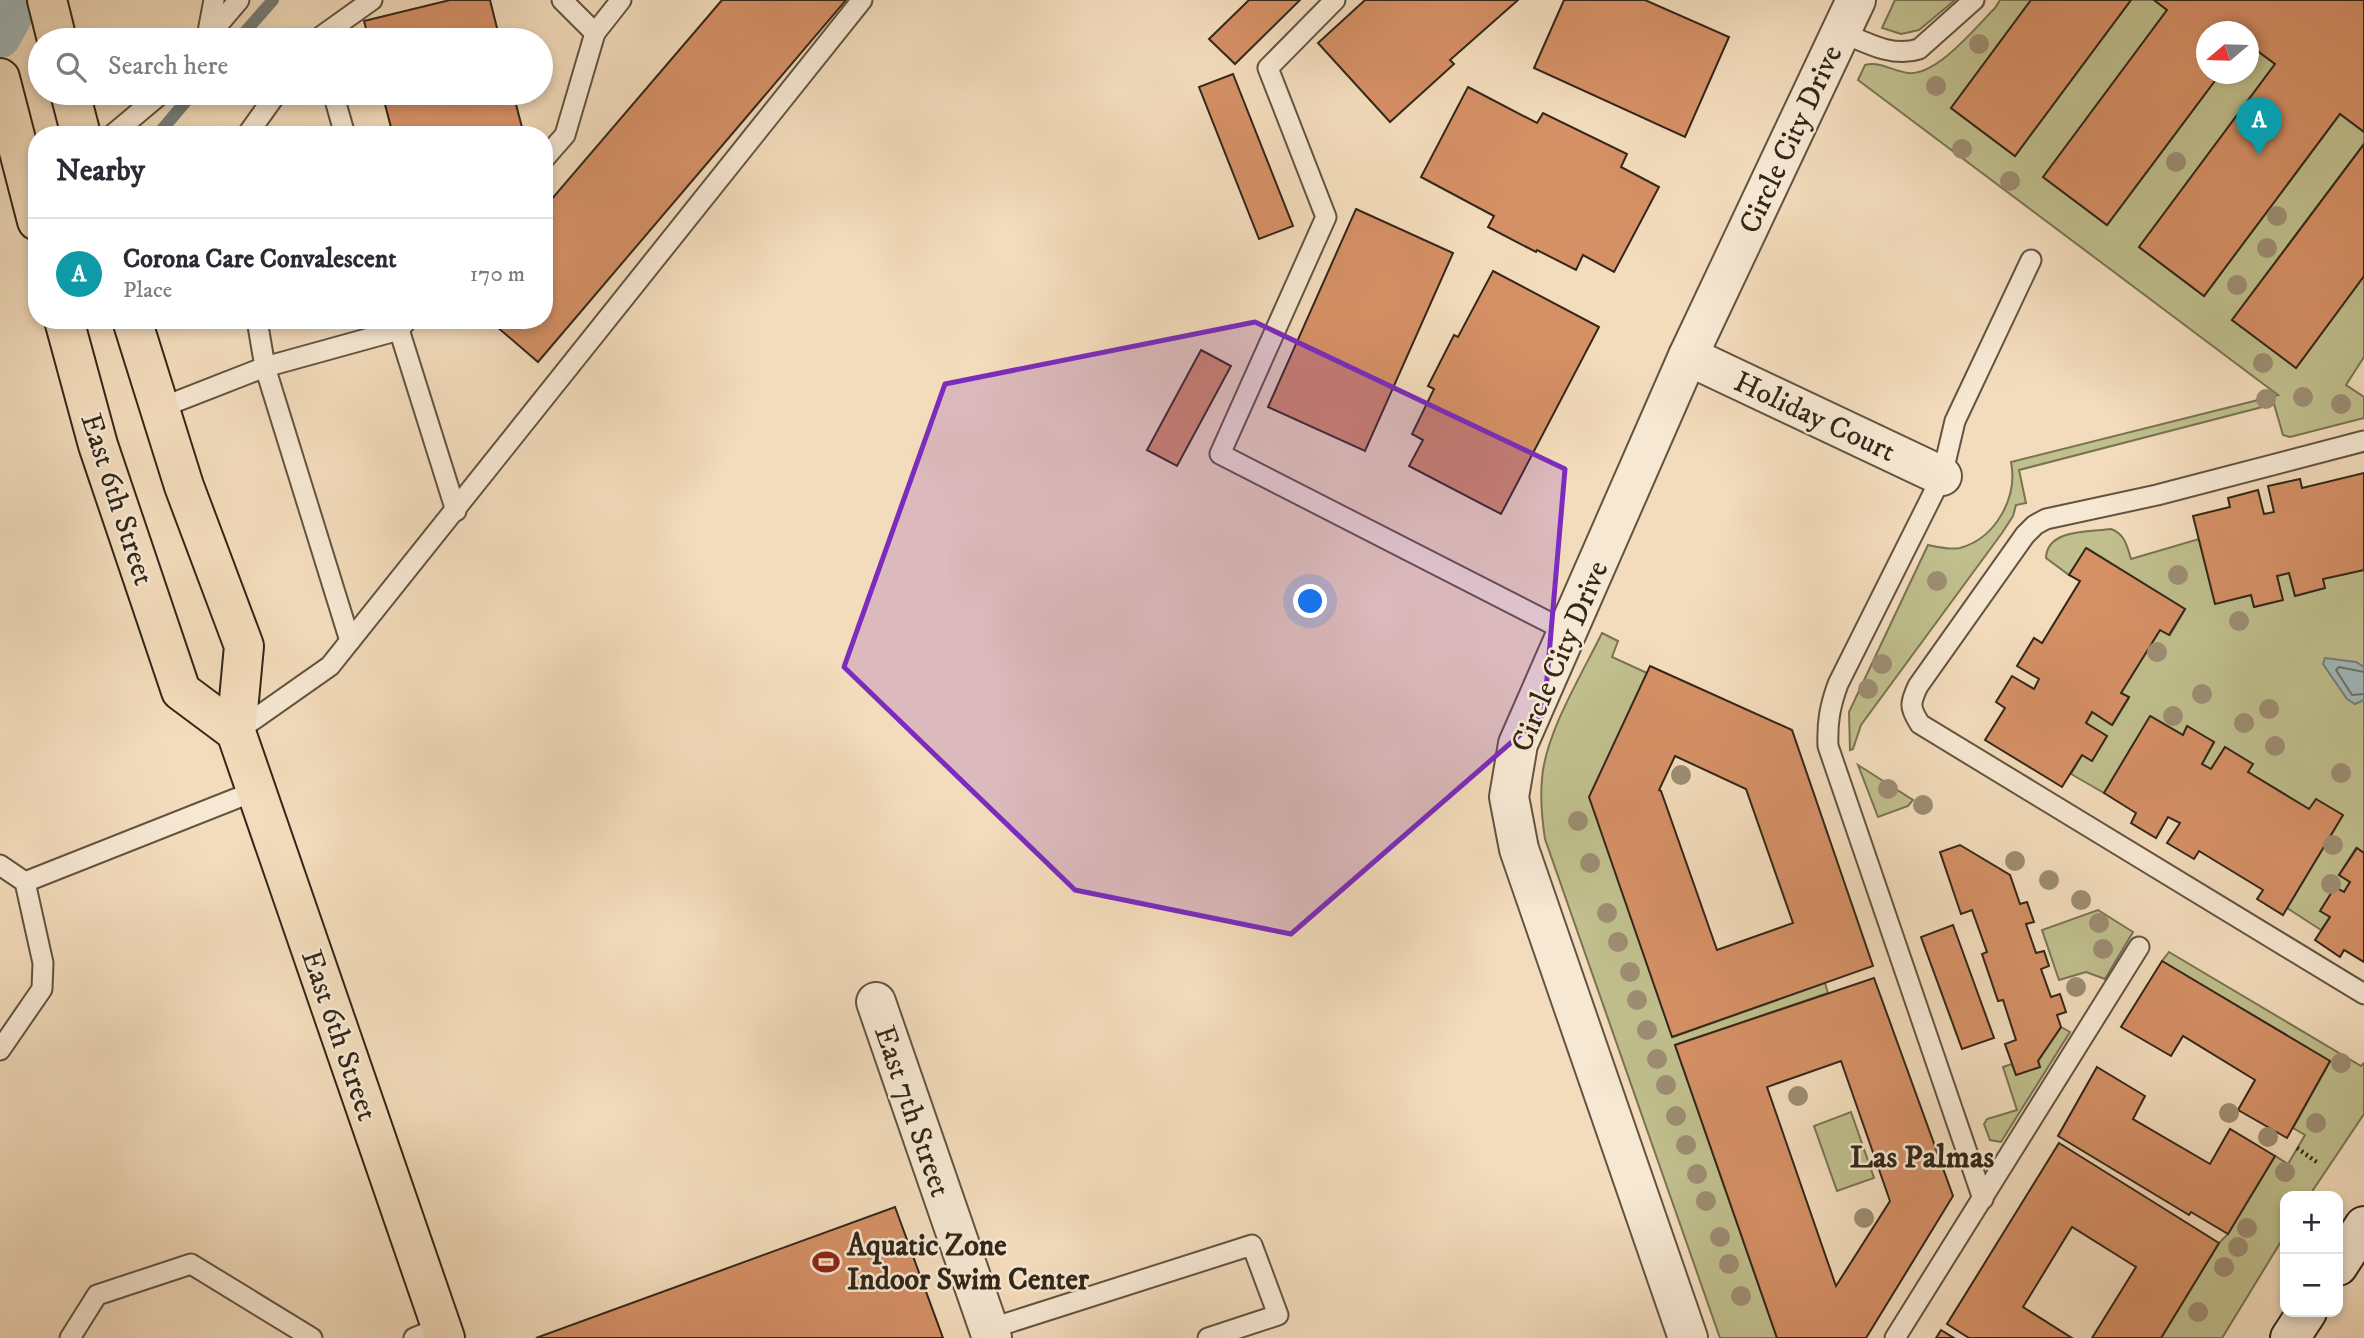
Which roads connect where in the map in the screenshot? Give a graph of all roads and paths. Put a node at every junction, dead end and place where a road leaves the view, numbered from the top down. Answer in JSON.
{"nodes":[{"id":1,"x":47,"y":0,"type":"edge"},
{"id":2,"x":214,"y":0,"type":"edge"},
{"id":3,"x":239,"y":0,"type":"edge"},
{"id":4,"x":372,"y":0,"type":"edge"},
{"id":5,"x":562,"y":0,"type":"edge"},
{"id":6,"x":621,"y":0,"type":"edge"},
{"id":7,"x":862,"y":0,"type":"edge"},
{"id":8,"x":1335,"y":0,"type":"edge"},
{"id":9,"x":1974,"y":0,"type":"edge"},
{"id":10,"x":1848,"y":16,"type":"edge"},
{"id":11,"x":54,"y":28,"type":"edge"},
{"id":12,"x":208,"y":28,"type":"edge"},
{"id":13,"x":215,"y":28,"type":"edge"},
{"id":14,"x":333,"y":28,"type":"edge"},
{"id":15,"x":595,"y":33,"type":"junction"},
{"id":16,"x":0,"y":78,"type":"edge"},
{"id":17,"x":76,"y":105,"type":"edge"},
{"id":18,"x":141,"y":105,"type":"edge"},
{"id":19,"x":268,"y":105,"type":"edge"},
{"id":20,"x":336,"y":105,"type":"edge"},
{"id":21,"x":87,"y":126,"type":"edge"},
{"id":22,"x":105,"y":126,"type":"edge"},
{"id":23,"x":253,"y":126,"type":"edge"},
{"id":24,"x":342,"y":126,"type":"edge"},
{"id":25,"x":553,"y":149,"type":"edge"},
{"id":26,"x":28,"y":186,"type":"edge"},
{"id":27,"x":2031,"y":260,"type":"dead end"},
{"id":28,"x":66,"y":329,"type":"edge"},
{"id":29,"x":135,"y":329,"type":"edge"},
{"id":30,"x":259,"y":329,"type":"edge"},
{"id":31,"x":382,"y":329,"type":"edge"},
{"id":32,"x":403,"y":329,"type":"edge"},
{"id":33,"x":1688,"y":356,"type":"junction"},
{"id":34,"x":265,"y":367,"type":"junction"},
{"id":35,"x":160,"y":408,"type":"junction"},
{"id":36,"x":2364,"y":440,"type":"edge"},
{"id":37,"x":1942,"y":475,"type":"junction"},
{"id":38,"x":456,"y":511,"type":"junction"},
{"id":39,"x":1567,"y":632,"type":"junction"},
{"id":40,"x":350,"y":641,"type":"junction"},
{"id":41,"x":236,"y":732,"type":"junction"},
{"id":42,"x":255,"y":791,"type":"junction"},
{"id":43,"x":0,"y":865,"type":"edge"},
{"id":44,"x":25,"y":882,"type":"junction"},
{"id":45,"x":2139,"y":947,"type":"dead end"},
{"id":46,"x":2364,"y":994,"type":"edge"},
{"id":47,"x":876,"y":1002,"type":"dead end"},
{"id":48,"x":0,"y":1050,"type":"edge"},
{"id":49,"x":2297,"y":1148,"type":"dead end"},
{"id":50,"x":2318,"y":1163,"type":"dead end"},
{"id":51,"x":1983,"y":1199,"type":"junction"},
{"id":52,"x":2364,"y":1226,"type":"edge"},
{"id":53,"x":2343,"y":1258,"type":"edge"},
{"id":54,"x":2304,"y":1317,"type":"edge"},
{"id":55,"x":990,"y":1333,"type":"edge"},
{"id":56,"x":433,"y":1334,"type":"edge"},
{"id":57,"x":70,"y":1338,"type":"edge"},
{"id":58,"x":312,"y":1338,"type":"edge"},
{"id":59,"x":1208,"y":1338,"type":"edge"},
{"id":60,"x":1688,"y":1338,"type":"edge"},
{"id":61,"x":1895,"y":1338,"type":"edge"},
{"id":62,"x":2290,"y":1338,"type":"edge"}],
"edges":[{"from":1,"to":11,"type":"main road"},
{"from":2,"to":12,"type":"lane"},
{"from":3,"to":13,"type":"lane"},
{"from":4,"to":14,"type":"lane"},
{"from":5,"to":15,"type":"lane"},
{"from":6,"to":15,"type":"lane"},
{"from":7,"to":38,"type":"lane"},
{"from":8,"to":39,"type":"lane"},
{"from":9,"to":10,"type":"lane"},
{"from":10,"to":33,"type":"street","name":"Circle City Drive"},
{"from":15,"to":25,"type":"lane"},
{"from":16,"to":26,"type":"main road"},
{"from":17,"to":21,"type":"main road"},
{"from":18,"to":22,"type":"lane"},
{"from":19,"to":23,"type":"lane"},
{"from":20,"to":24,"type":"lane"},
{"from":27,"to":37,"type":"lane"},
{"from":28,"to":41,"type":"main road","name":"East 6th Street"},
{"from":29,"to":35,"type":"main road","name":"East 6th Street"},
{"from":30,"to":34,"type":"lane"},
{"from":31,"to":34,"type":"lane"},
{"from":32,"to":38,"type":"lane"},
{"from":33,"to":37,"type":"street","name":"Holiday Court"},
{"from":33,"to":39,"type":"street","name":"Circle City Drive"},
{"from":34,"to":35,"type":"lane"},
{"from":34,"to":40,"type":"lane"},
{"from":35,"to":41,"type":"main road","name":"East 6th Street"},
{"from":36,"to":46,"type":"lane"},
{"from":37,"to":51,"type":"lane"},
{"from":38,"to":40,"type":"lane"},
{"from":39,"to":60,"type":"street","name":"Circle City Drive"},
{"from":40,"to":41,"type":"lane"},
{"from":41,"to":42,"type":"main road","name":"East 6th Street"},
{"from":42,"to":44,"type":"lane"},
{"from":42,"to":56,"type":"main road","name":"East 6th Street"},
{"from":43,"to":44,"type":"lane"},
{"from":44,"to":48,"type":"lane"},
{"from":45,"to":51,"type":"lane"},
{"from":47,"to":55,"type":"street","name":"East 7th Street"},
{"from":49,"to":50,"type":"path"},
{"from":51,"to":61,"type":"lane"},
{"from":52,"to":53,"type":"street"},
{"from":54,"to":62,"type":"street"},
{"from":55,"to":59,"type":"lane"},
{"from":57,"to":58,"type":"lane"}]}
